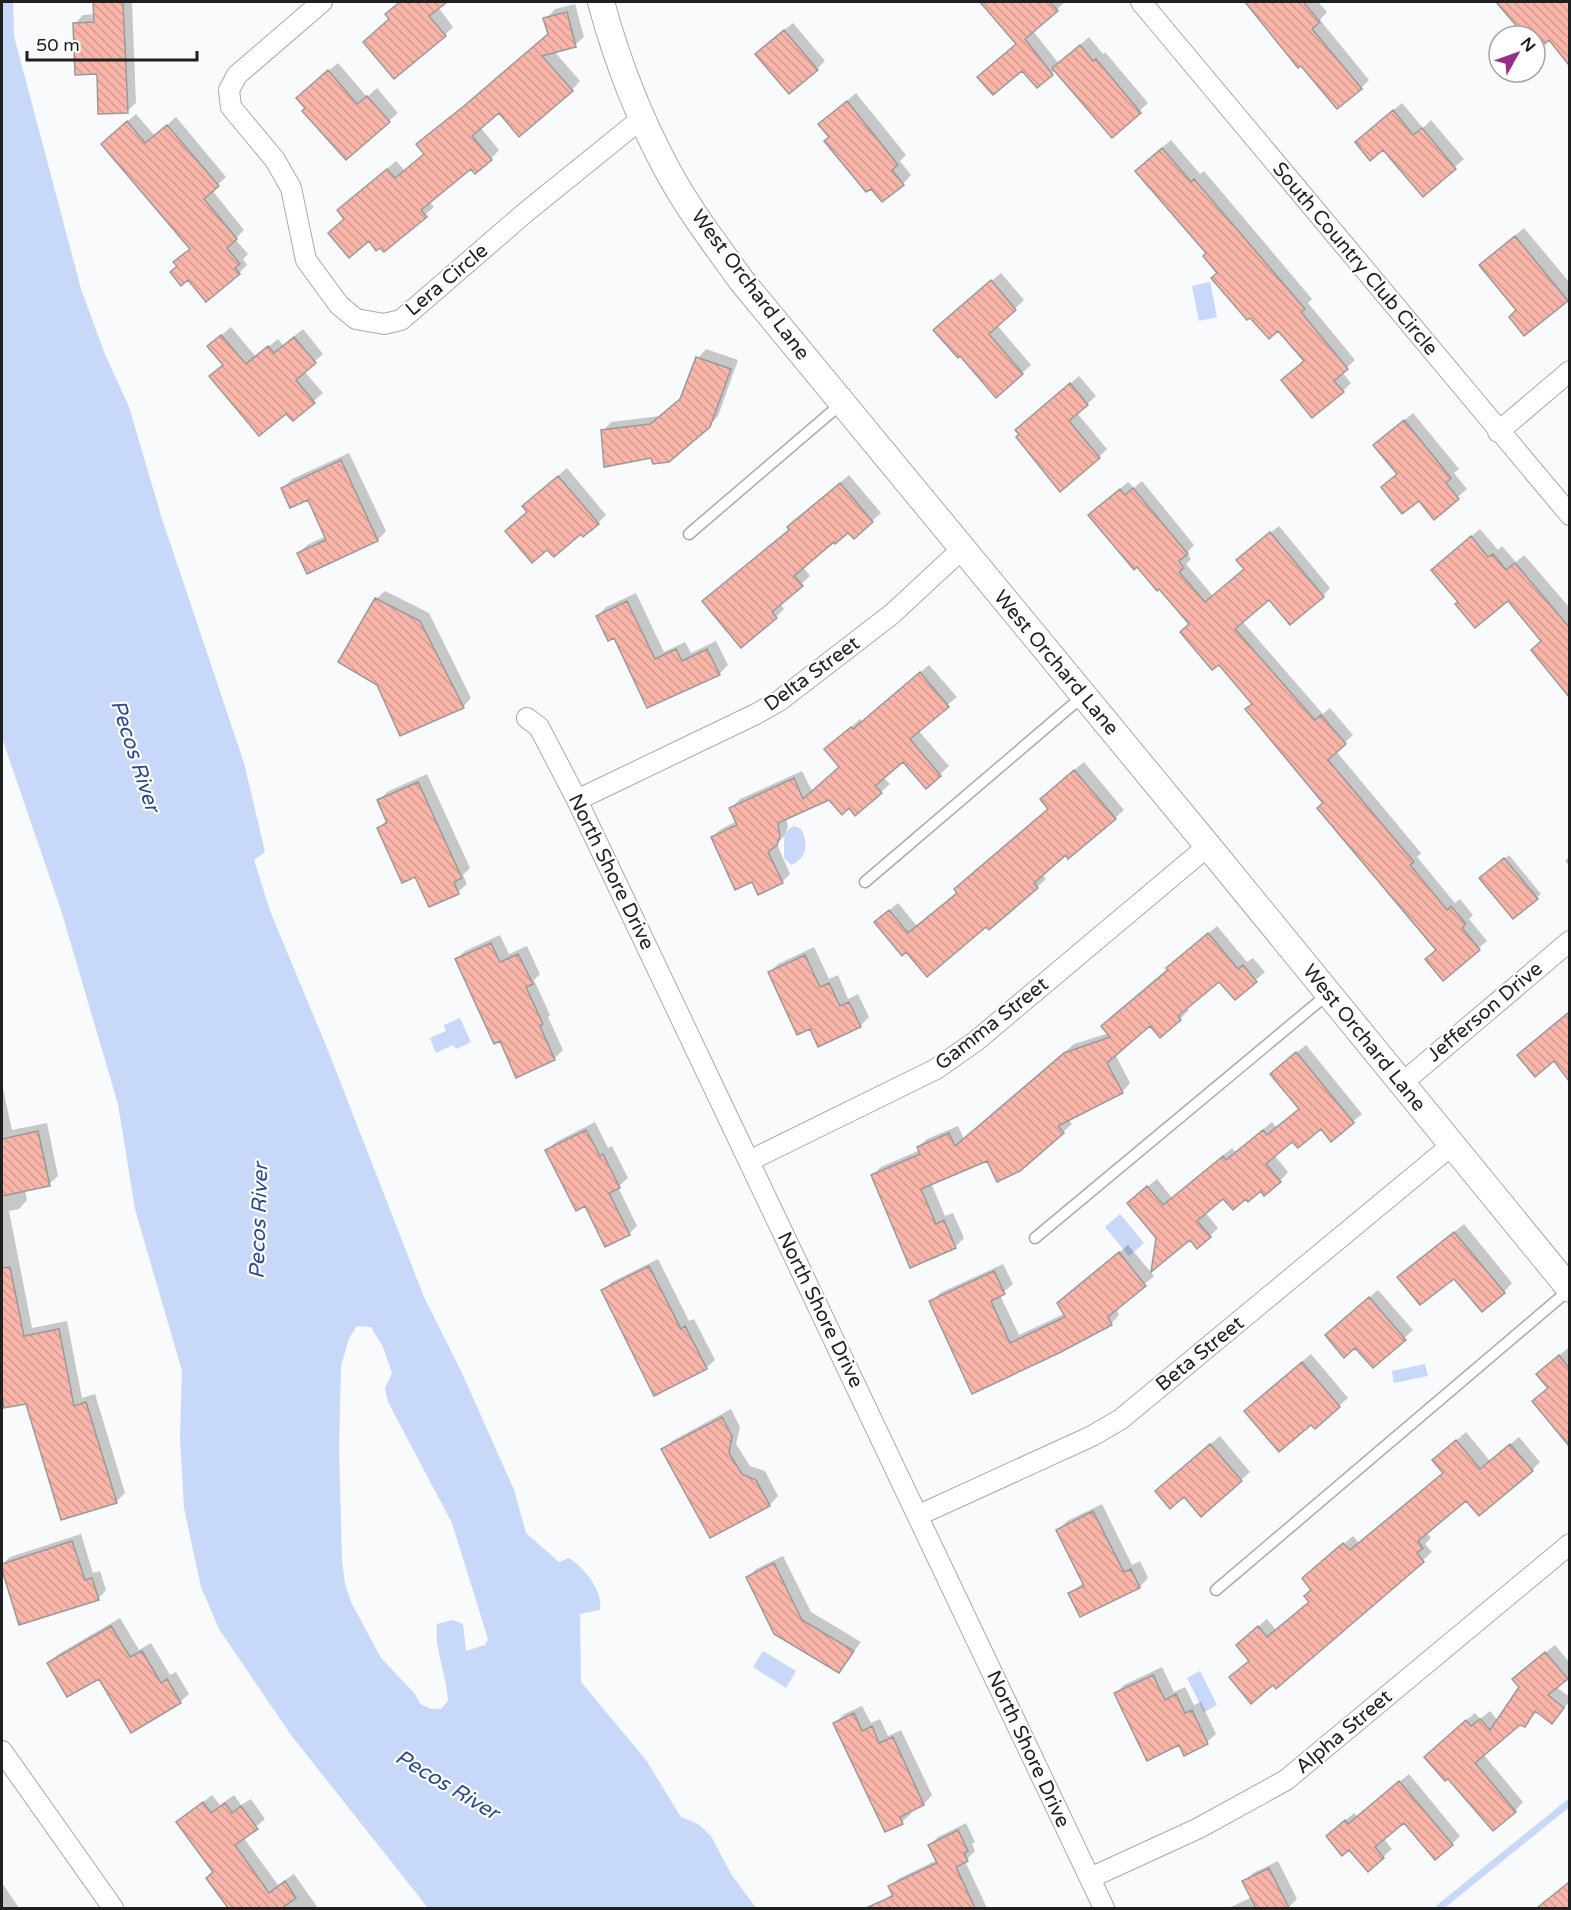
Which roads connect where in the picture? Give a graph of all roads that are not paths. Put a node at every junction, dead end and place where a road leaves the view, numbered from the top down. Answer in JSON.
{"nodes":[{"id":1,"x":322,"y":2,"type":"edge"},
{"id":2,"x":601,"y":2,"type":"edge"},
{"id":3,"x":1142,"y":2,"type":"edge"},
{"id":4,"x":641,"y":119,"type":"junction"},
{"id":5,"x":1569,"y":371,"type":"edge"},
{"id":6,"x":842,"y":403,"type":"junction"},
{"id":7,"x":1498,"y":432,"type":"junction"},
{"id":8,"x":1569,"y":515,"type":"edge"},
{"id":9,"x":689,"y":534,"type":"dead end"},
{"id":10,"x":962,"y":549,"type":"junction"},
{"id":11,"x":1083,"y":696,"type":"junction"},
{"id":12,"x":527,"y":718,"type":"dead end"},
{"id":13,"x":577,"y":800,"type":"junction"},
{"id":14,"x":1208,"y":846,"type":"junction"},
{"id":15,"x":865,"y":882,"type":"dead end"},
{"id":16,"x":1569,"y":941,"type":"edge"},
{"id":17,"x":1328,"y":994,"type":"junction"},
{"id":18,"x":1401,"y":1084,"type":"junction"},
{"id":19,"x":1452,"y":1145,"type":"junction"},
{"id":20,"x":749,"y":1161,"type":"junction"},
{"id":21,"x":1035,"y":1238,"type":"dead end"},
{"id":22,"x":1569,"y":1289,"type":"edge"},
{"id":23,"x":919,"y":1515,"type":"junction"},
{"id":24,"x":1569,"y":1544,"type":"edge"},
{"id":25,"x":1216,"y":1590,"type":"dead end"},
{"id":26,"x":2,"y":1751,"type":"edge"},
{"id":27,"x":1090,"y":1878,"type":"junction"},
{"id":28,"x":113,"y":1908,"type":"edge"},
{"id":29,"x":1104,"y":1908,"type":"edge"}],
"edges":[{"from":1,"to":4,"type":"street","name":"Lera Circle"},
{"from":2,"to":4,"type":"street","name":"West Orchard Lane"},
{"from":3,"to":7,"type":"street","name":"South Country Club Circle"},
{"from":4,"to":6,"type":"street","name":"West Orchard Lane"},
{"from":5,"to":7,"type":"street"},
{"from":6,"to":9,"type":"lane"},
{"from":6,"to":10,"type":"street","name":"West Orchard Lane"},
{"from":7,"to":8,"type":"street","name":"South Country Club Circle"},
{"from":10,"to":11,"type":"street","name":"West Orchard Lane"},
{"from":10,"to":13,"type":"street","name":"Delta Street"},
{"from":11,"to":14,"type":"street","name":"West Orchard Lane"},
{"from":11,"to":15,"type":"lane"},
{"from":12,"to":13,"type":"street","name":"North Shore Drive"},
{"from":13,"to":20,"type":"street","name":"North Shore Drive"},
{"from":14,"to":17,"type":"street","name":"West Orchard Lane"},
{"from":14,"to":20,"type":"street","name":"Gamma Street"},
{"from":16,"to":18,"type":"street","name":"Jefferson Drive"},
{"from":17,"to":18,"type":"street","name":"West Orchard Lane"},
{"from":17,"to":21,"type":"lane"},
{"from":18,"to":19,"type":"street","name":"West Orchard Lane"},
{"from":19,"to":22,"type":"street","name":"West Orchard Lane"},
{"from":19,"to":23,"type":"street","name":"Beta Street"},
{"from":20,"to":23,"type":"street","name":"North Shore Drive"},
{"from":22,"to":25,"type":"lane"},
{"from":23,"to":27,"type":"street","name":"North Shore Drive"},
{"from":24,"to":27,"type":"street","name":"Alpha Street"},
{"from":26,"to":28,"type":"street"},
{"from":27,"to":29,"type":"street","name":"North Shore Drive"}]}
